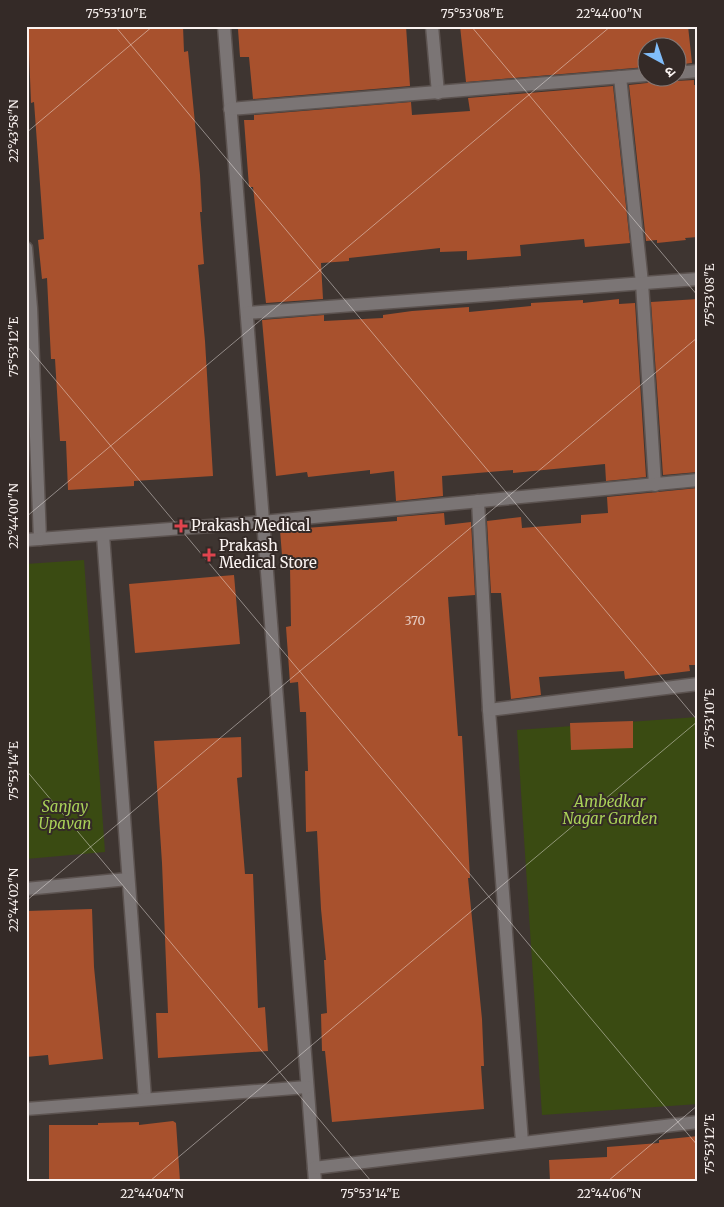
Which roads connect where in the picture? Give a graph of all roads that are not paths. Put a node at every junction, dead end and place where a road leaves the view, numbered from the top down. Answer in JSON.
{"nodes":[{"id":1,"x":224,"y":26,"type":"edge"},
{"id":2,"x":432,"y":26,"type":"edge"},
{"id":3,"x":636,"y":76,"type":"edge"},
{"id":4,"x":620,"y":77,"type":"junction"},
{"id":5,"x":438,"y":93,"type":"junction"},
{"id":6,"x":230,"y":109,"type":"junction"},
{"id":7,"x":26,"y":248,"type":"edge"},
{"id":8,"x":698,"y":279,"type":"edge"},
{"id":9,"x":642,"y":283,"type":"junction"},
{"id":10,"x":29,"y":308,"type":"edge"},
{"id":11,"x":247,"y":313,"type":"junction"},
{"id":12,"x":698,"y":480,"type":"edge"},
{"id":13,"x":655,"y":485,"type":"junction"},
{"id":14,"x":478,"y":501,"type":"junction"},
{"id":15,"x":262,"y":522,"type":"junction"},
{"id":16,"x":103,"y":534,"type":"junction"},
{"id":17,"x":40,"y":539,"type":"junction"},
{"id":18,"x":26,"y":540,"type":"edge"},
{"id":19,"x":698,"y":684,"type":"edge"},
{"id":20,"x":489,"y":710,"type":"junction"},
{"id":21,"x":128,"y":879,"type":"junction"},
{"id":22,"x":26,"y":889,"type":"edge"},
{"id":23,"x":308,"y":1086,"type":"junction"},
{"id":24,"x":145,"y":1099,"type":"junction"},
{"id":25,"x":26,"y":1109,"type":"edge"},
{"id":26,"x":698,"y":1122,"type":"edge"},
{"id":27,"x":522,"y":1142,"type":"junction"},
{"id":28,"x":314,"y":1174,"type":"edge"}],
"edges":[{"from":1,"to":6,"type":"street"},
{"from":2,"to":5,"type":"street"},
{"from":3,"to":4,"type":"street"},
{"from":4,"to":5,"type":"street"},
{"from":4,"to":9,"type":"street"},
{"from":5,"to":6,"type":"street"},
{"from":6,"to":11,"type":"street"},
{"from":7,"to":10,"type":"street"},
{"from":8,"to":9,"type":"street"},
{"from":9,"to":11,"type":"street"},
{"from":9,"to":13,"type":"street"},
{"from":10,"to":17,"type":"street"},
{"from":11,"to":15,"type":"street"},
{"from":12,"to":13,"type":"street"},
{"from":13,"to":14,"type":"street"},
{"from":14,"to":15,"type":"street"},
{"from":14,"to":20,"type":"street"},
{"from":15,"to":16,"type":"street"},
{"from":15,"to":23,"type":"street"},
{"from":16,"to":17,"type":"street"},
{"from":16,"to":21,"type":"street"},
{"from":17,"to":18,"type":"street"},
{"from":19,"to":20,"type":"street"},
{"from":20,"to":27,"type":"street"},
{"from":21,"to":22,"type":"street"},
{"from":21,"to":24,"type":"street"},
{"from":23,"to":24,"type":"street"},
{"from":23,"to":28,"type":"street"},
{"from":24,"to":25,"type":"street"},
{"from":26,"to":27,"type":"street"},
{"from":27,"to":28,"type":"street"}]}
